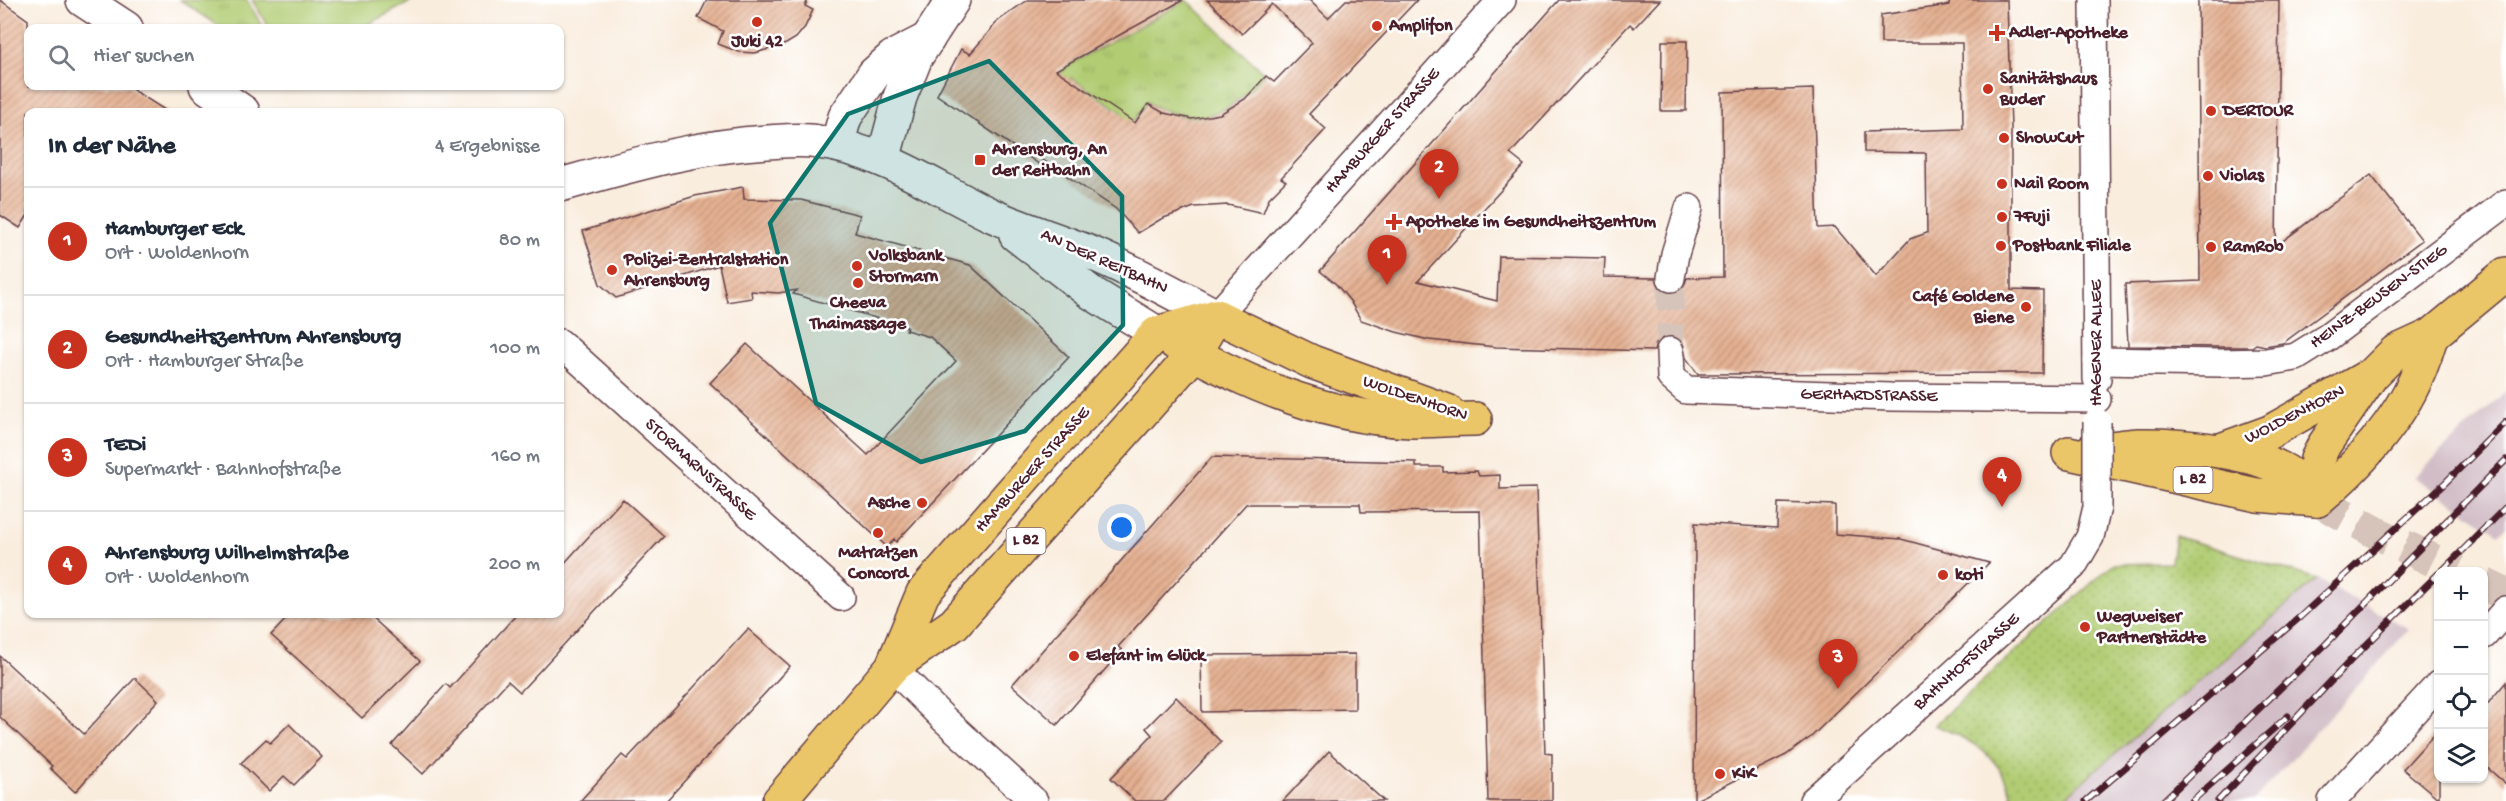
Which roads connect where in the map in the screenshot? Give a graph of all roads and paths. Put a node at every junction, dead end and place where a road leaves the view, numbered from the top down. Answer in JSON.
{"nodes":[{"id":1,"x":83,"y":0,"type":"edge"},
{"id":2,"x":953,"y":0,"type":"edge"},
{"id":3,"x":1502,"y":0,"type":"edge"},
{"id":4,"x":2094,"y":5,"type":"edge"},
{"id":5,"x":120,"y":24,"type":"edge"},
{"id":6,"x":928,"y":39,"type":"junction"},
{"id":7,"x":212,"y":90,"type":"edge"},
{"id":8,"x":237,"y":108,"type":"edge"},
{"id":9,"x":837,"y":145,"type":"junction"},
{"id":10,"x":883,"y":160,"type":"junction"},
{"id":11,"x":564,"y":184,"type":"edge"},
{"id":12,"x":2506,"y":203,"type":"edge"},
{"id":13,"x":1689,"y":208,"type":"dead end"},
{"id":14,"x":989,"y":214,"type":"junction"},
{"id":15,"x":2506,"y":274,"type":"edge"},
{"id":16,"x":1671,"y":278,"type":"tunnel mouth"},
{"id":17,"x":1216,"y":316,"type":"junction"},
{"id":18,"x":1157,"y":333,"type":"junction"},
{"id":19,"x":2432,"y":334,"type":"junction"},
{"id":20,"x":564,"y":347,"type":"edge"},
{"id":21,"x":1670,"y":351,"type":"tunnel mouth"},
{"id":22,"x":1194,"y":354,"type":"junction"},
{"id":23,"x":2097,"y":361,"type":"junction"},
{"id":24,"x":2372,"y":375,"type":"junction"},
{"id":25,"x":2097,"y":411,"type":"junction"},
{"id":26,"x":2216,"y":451,"type":"junction"},
{"id":27,"x":2317,"y":500,"type":"junction"},
{"id":28,"x":2097,"y":507,"type":"joint"},
{"id":29,"x":841,"y":597,"type":"dead end"},
{"id":30,"x":2506,"y":610,"type":"edge"},
{"id":31,"x":2488,"y":630,"type":"edge"},
{"id":32,"x":892,"y":667,"type":"junction"},
{"id":33,"x":2434,"y":690,"type":"edge"},
{"id":34,"x":779,"y":801,"type":"edge"},
{"id":35,"x":1034,"y":801,"type":"edge"},
{"id":36,"x":1814,"y":801,"type":"edge"},
{"id":37,"x":2332,"y":801,"type":"edge"}],
"edges":[{"from":1,"to":5,"type":"street"},
{"from":2,"to":6,"type":"street"},
{"from":3,"to":17,"type":"street","name":"HAMBURGER STRASSE"},
{"from":4,"to":23,"type":"street","name":"HAGENER ALLEE"},
{"from":6,"to":9,"type":"street"},
{"from":6,"to":10,"type":"street"},
{"from":7,"to":8,"type":"street"},
{"from":9,"to":10,"type":"street","name":"AN DER REITBAHN"},
{"from":9,"to":11,"type":"street","name":"AN DER REITBAHN"},
{"from":10,"to":14,"type":"street","name":"AN DER REITBAHN"},
{"from":12,"to":23,"type":"street","name":"HEINZ-BEUSEN-STIEG"},
{"from":13,"to":16,"type":"street"},
{"from":14,"to":17,"type":"street","name":"AN DER REITBAHN"},
{"from":14,"to":18,"type":"street","name":"AN DER REITBAHN"},
{"from":15,"to":19,"type":"main road","name":"WOLDENHORN","number":"L 82"},
{"from":17,"to":18,"type":"main road"},
{"from":17,"to":22,"type":"main road","name":"HAMBURGER STRASSE","number":"L 82"},
{"from":17,"to":22,"type":"main road","name":"WOLDENHORN"},
{"from":18,"to":22,"type":"main road","name":"WOLDENHORN"},
{"from":18,"to":32,"type":"main road","name":"HAMBURGER STRASSE","number":"L 82"},
{"from":19,"to":24,"type":"main road","name":"WOLDENHORN","number":"L 82"},
{"from":19,"to":27,"type":"main road"},
{"from":20,"to":29,"type":"street","name":"STORMARNSTRASSE"},
{"from":21,"to":25,"type":"street","name":"GERHARDSTRASSE"},
{"from":22,"to":32,"type":"main road","name":"HAMBURGER STRASSE","number":"L 82"},
{"from":23,"to":25,"type":"street","name":"HAGENER ALLEE"},
{"from":24,"to":26,"type":"main road","name":"WOLDENHORN","number":"L 82"},
{"from":24,"to":27,"type":"main road","name":"WOLDENHORN","number":"L 82"},
{"from":25,"to":28,"type":"street","name":"HAGENER ALLEE","bridge":true},
{"from":26,"to":27,"type":"main road","name":"WOLDENHORN","number":"L 82"},
{"from":26,"to":27,"type":"main road","name":"WOLDENHORN","number":"L 82"},
{"from":28,"to":36,"type":"street","name":"BAHNHOFSTRASSE"},
{"from":30,"to":31,"type":"street"},
{"from":32,"to":34,"type":"main road","name":"HAMBURGER STRASSE","number":"L 82"},
{"from":32,"to":35,"type":"street"},
{"from":33,"to":37,"type":"street"}]}
